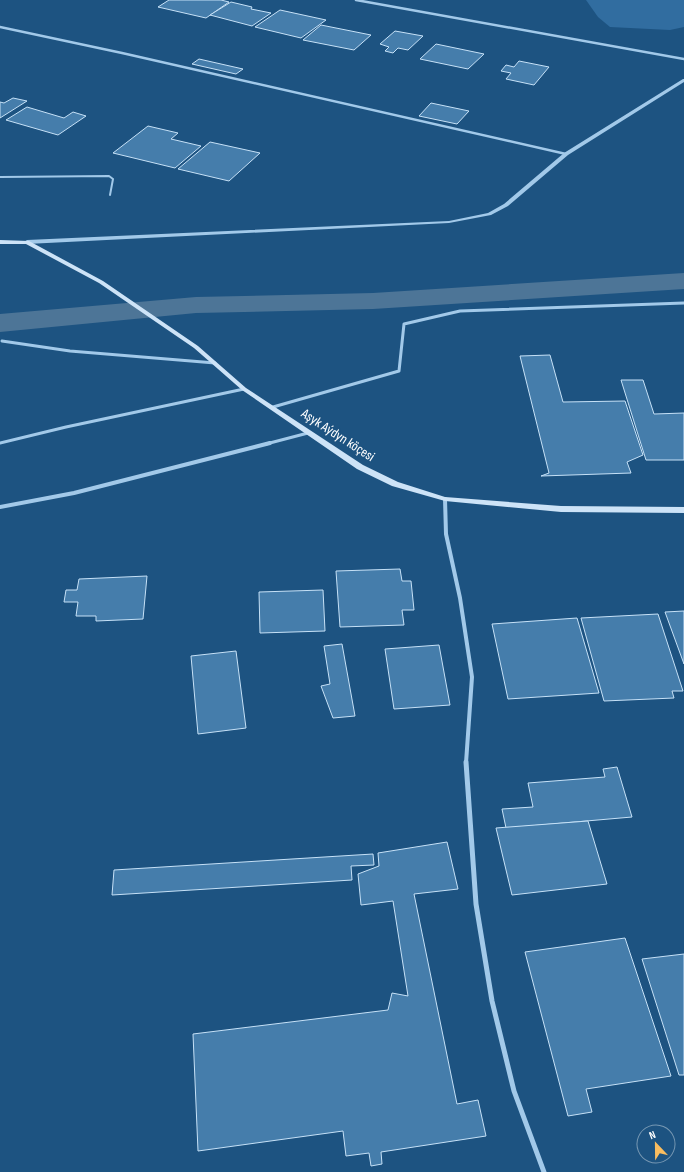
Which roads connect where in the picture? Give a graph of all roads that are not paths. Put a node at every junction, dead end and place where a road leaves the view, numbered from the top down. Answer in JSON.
{"nodes":[{"id":1,"x":356,"y":0,"type":"edge"},
{"id":2,"x":0,"y":27,"type":"edge"},
{"id":3,"x":684,"y":59,"type":"edge"},
{"id":4,"x":684,"y":80,"type":"edge"},
{"id":5,"x":566,"y":154,"type":"junction"},
{"id":6,"x":0,"y":177,"type":"edge"},
{"id":7,"x":110,"y":195,"type":"dead end"},
{"id":8,"x":0,"y":242,"type":"edge"},
{"id":9,"x":27,"y":242,"type":"junction"},
{"id":10,"x":684,"y":304,"type":"edge"},
{"id":11,"x":1,"y":341,"type":"edge"},
{"id":12,"x":214,"y":363,"type":"junction"},
{"id":13,"x":244,"y":389,"type":"junction"},
{"id":14,"x":272,"y":407,"type":"junction"},
{"id":15,"x":308,"y":433,"type":"junction"},
{"id":16,"x":0,"y":443,"type":"edge"},
{"id":17,"x":444,"y":499,"type":"junction"},
{"id":18,"x":0,"y":507,"type":"edge"},
{"id":19,"x":684,"y":510,"type":"edge"},
{"id":20,"x":544,"y":1172,"type":"edge"}],
"edges":[{"from":1,"to":3,"type":"street"},
{"from":2,"to":5,"type":"street"},
{"from":4,"to":5,"type":"street"},
{"from":5,"to":9,"type":"street"},
{"from":6,"to":7,"type":"lane"},
{"from":8,"to":9,"type":"main road"},
{"from":9,"to":12,"type":"main road","name":"Aşyk Aýdyn köçesi"},
{"from":10,"to":14,"type":"street"},
{"from":11,"to":12,"type":"street"},
{"from":12,"to":13,"type":"main road","name":"Aşyk Aýdyn köçesi"},
{"from":13,"to":14,"type":"main road","name":"Aşyk Aýdyn köçesi"},
{"from":13,"to":16,"type":"street"},
{"from":14,"to":15,"type":"main road","name":"Aşyk Aýdyn köçesi"},
{"from":15,"to":17,"type":"main road","name":"Aşyk Aýdyn köçesi"},
{"from":15,"to":18,"type":"street"},
{"from":17,"to":19,"type":"main road","name":"Aşyk Aýdyn köçesi"},
{"from":17,"to":20,"type":"street"}]}
